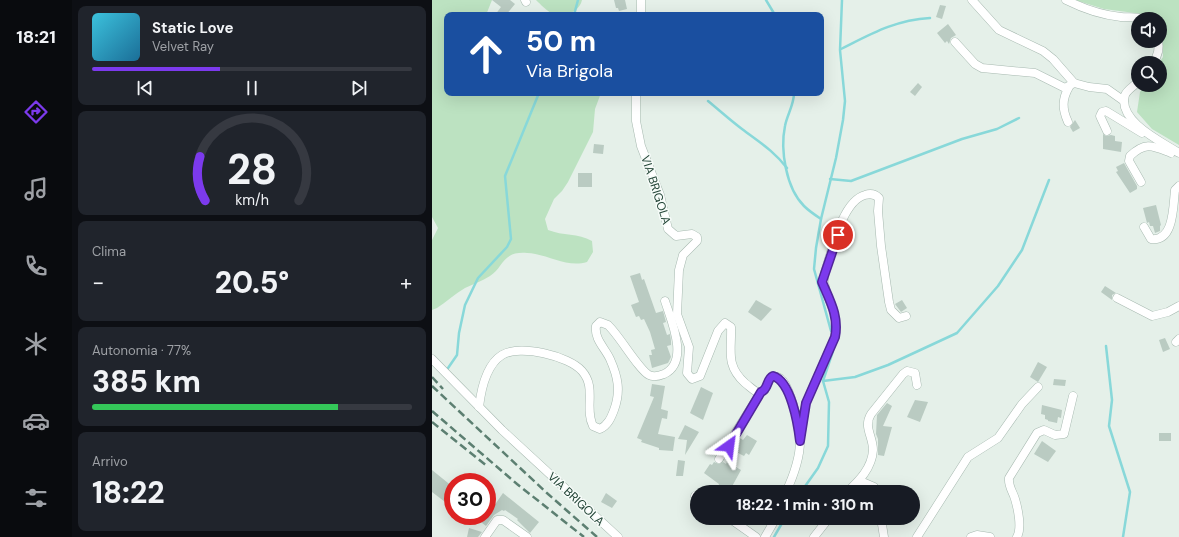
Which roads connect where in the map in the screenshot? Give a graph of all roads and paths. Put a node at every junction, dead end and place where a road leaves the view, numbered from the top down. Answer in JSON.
{"nodes":[{"id":1,"x":641,"y":0,"type":"edge"},
{"id":2,"x":972,"y":0,"type":"edge"},
{"id":3,"x":1066,"y":0,"type":"edge"},
{"id":4,"x":641,"y":12,"type":"edge"},
{"id":5,"x":1131,"y":17,"type":"edge"},
{"id":6,"x":955,"y":42,"type":"dead end"},
{"id":7,"x":1072,"y":85,"type":"junction"},
{"id":8,"x":1131,"y":88,"type":"edge"},
{"id":9,"x":636,"y":96,"type":"edge"},
{"id":10,"x":1124,"y":101,"type":"junction"},
{"id":11,"x":1068,"y":122,"type":"dead end"},
{"id":12,"x":1107,"y":130,"type":"dead end"},
{"id":13,"x":1152,"y":136,"type":"junction"},
{"id":14,"x":1179,"y":153,"type":"edge"},
{"id":15,"x":1179,"y":158,"type":"edge"},
{"id":16,"x":1141,"y":182,"type":"dead end"},
{"id":17,"x":1179,"y":186,"type":"edge"},
{"id":18,"x":1144,"y":228,"type":"dead end"},
{"id":19,"x":1116,"y":298,"type":"dead end"},
{"id":20,"x":665,"y":301,"type":"dead end"},
{"id":21,"x":1179,"y":306,"type":"edge"},
{"id":22,"x":906,"y":316,"type":"dead end"},
{"id":23,"x":432,"y":359,"type":"edge"},
{"id":24,"x":916,"y":385,"type":"dead end"},
{"id":25,"x":1038,"y":387,"type":"dead end"},
{"id":26,"x":761,"y":392,"type":"junction"},
{"id":27,"x":1072,"y":396,"type":"dead end"},
{"id":28,"x":479,"y":407,"type":"junction"},
{"id":29,"x":800,"y":441,"type":"junction"},
{"id":30,"x":719,"y":459,"type":"dead end"},
{"id":31,"x":860,"y":481,"type":"junction"},
{"id":32,"x":789,"y":485,"type":"edge"},
{"id":33,"x":855,"y":485,"type":"edge"},
{"id":34,"x":869,"y":485,"type":"edge"},
{"id":35,"x":739,"y":525,"type":"edge"},
{"id":36,"x":772,"y":525,"type":"edge"},
{"id":37,"x":823,"y":525,"type":"edge"},
{"id":38,"x":882,"y":525,"type":"edge"},
{"id":39,"x":485,"y":537,"type":"edge"},
{"id":40,"x":527,"y":537,"type":"edge"},
{"id":41,"x":618,"y":537,"type":"edge"},
{"id":42,"x":756,"y":537,"type":"edge"},
{"id":43,"x":765,"y":537,"type":"edge"},
{"id":44,"x":814,"y":537,"type":"edge"},
{"id":45,"x":884,"y":537,"type":"edge"},
{"id":46,"x":917,"y":537,"type":"edge"},
{"id":47,"x":971,"y":537,"type":"edge"},
{"id":48,"x":990,"y":537,"type":"edge"},
{"id":49,"x":1017,"y":537,"type":"edge"}],
"edges":[{"from":1,"to":4,"type":"street"},
{"from":2,"to":7,"type":"street"},
{"from":3,"to":5,"type":"street"},
{"from":6,"to":7,"type":"street"},
{"from":7,"to":10,"type":"street"},
{"from":7,"to":11,"type":"street"},
{"from":8,"to":10,"type":"street"},
{"from":9,"to":26,"type":"street","name":"VIA BRIGOLA"},
{"from":10,"to":13,"type":"street"},
{"from":12,"to":13,"type":"street"},
{"from":13,"to":14,"type":"street"},
{"from":15,"to":16,"type":"street"},
{"from":17,"to":18,"type":"street"},
{"from":19,"to":21,"type":"street"},
{"from":20,"to":28,"type":"street"},
{"from":22,"to":29,"type":"street"},
{"from":23,"to":28,"type":"street","name":"VIA BRIGOLA"},
{"from":24,"to":31,"type":"street"},
{"from":25,"to":46,"type":"street"},
{"from":26,"to":29,"type":"street"},
{"from":26,"to":30,"type":"street"},
{"from":27,"to":49,"type":"street"},
{"from":28,"to":41,"type":"street","name":"VIA BRIGOLA"},
{"from":29,"to":32,"type":"street"},
{"from":31,"to":33,"type":"street"},
{"from":31,"to":34,"type":"street"},
{"from":35,"to":42,"type":"street"},
{"from":36,"to":43,"type":"street"},
{"from":37,"to":44,"type":"street"},
{"from":38,"to":45,"type":"street"},
{"from":39,"to":40,"type":"street"},
{"from":47,"to":48,"type":"street"}]}
